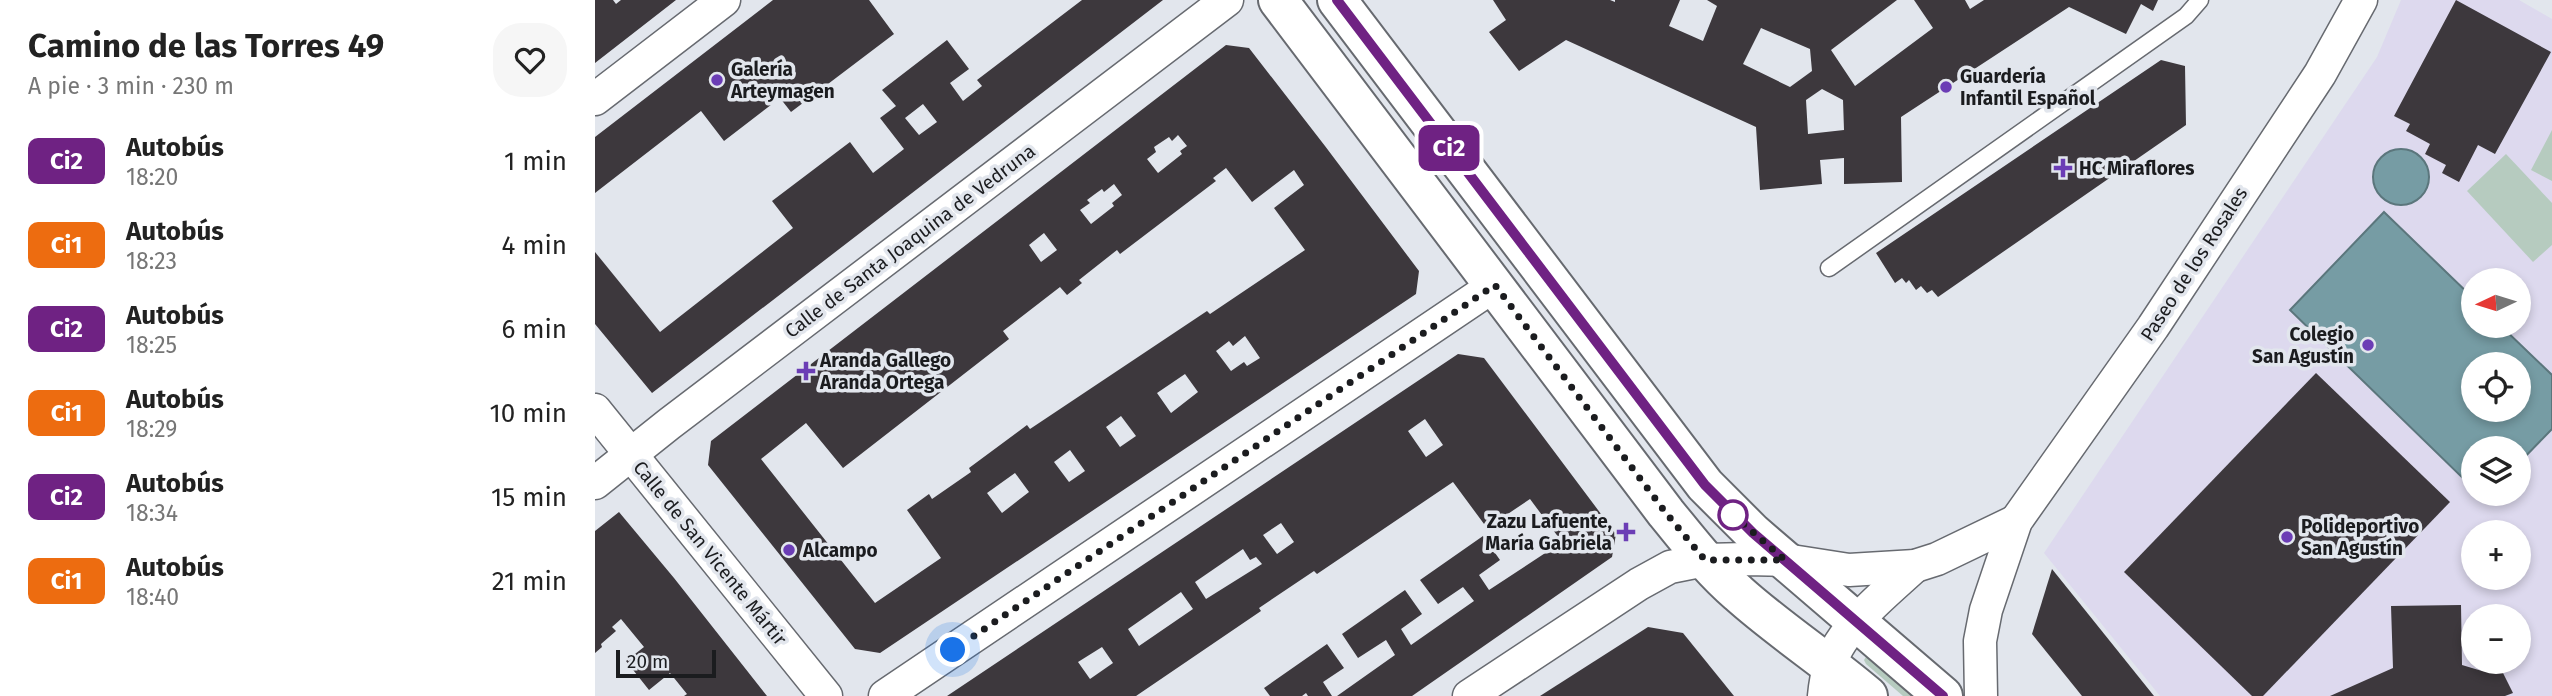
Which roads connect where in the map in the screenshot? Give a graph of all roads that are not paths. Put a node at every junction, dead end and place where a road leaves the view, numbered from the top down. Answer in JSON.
{"nodes":[{"id":1,"x":724,"y":0,"type":"edge"},
{"id":2,"x":1227,"y":0,"type":"edge"},
{"id":3,"x":1277,"y":0,"type":"edge"},
{"id":4,"x":1337,"y":0,"type":"edge"},
{"id":5,"x":2200,"y":0,"type":"edge"},
{"id":6,"x":2361,"y":0,"type":"edge"},
{"id":7,"x":595,"y":99,"type":"edge"},
{"id":8,"x":1829,"y":268,"type":"dead end"},
{"id":9,"x":1495,"y":285,"type":"junction"},
{"id":10,"x":595,"y":410,"type":"edge"},
{"id":11,"x":631,"y":454,"type":"junction"},
{"id":12,"x":595,"y":483,"type":"edge"},
{"id":13,"x":2015,"y":521,"type":"junction"},
{"id":14,"x":1705,"y":560,"type":"junction"},
{"id":15,"x":1785,"y":560,"type":"junction"},
{"id":16,"x":1915,"y":566,"type":"junction"},
{"id":17,"x":1857,"y":622,"type":"junction"},
{"id":18,"x":1827,"y":680,"type":"edge"},
{"id":19,"x":826,"y":696,"type":"edge"},
{"id":20,"x":885,"y":696,"type":"edge"},
{"id":21,"x":1469,"y":696,"type":"edge"},
{"id":22,"x":1868,"y":696,"type":"edge"},
{"id":23,"x":1943,"y":696,"type":"edge"},
{"id":24,"x":1981,"y":696,"type":"edge"}],
"edges":[{"from":1,"to":7,"type":"street"},
{"from":2,"to":11,"type":"street","name":"Calle de Santa Joaquina de Vedruna"},
{"from":3,"to":9,"type":"main road"},
{"from":4,"to":15,"type":"main road"},
{"from":5,"to":8,"type":"lane"},
{"from":6,"to":13,"type":"street","name":"Paseo de los Rosales"},
{"from":9,"to":14,"type":"main road"},
{"from":9,"to":20,"type":"street"},
{"from":10,"to":11,"type":"street","name":"Calle de San Vicente Mártir"},
{"from":11,"to":12,"type":"street","name":"Calle de Santa Joaquina de Vedruna"},
{"from":11,"to":19,"type":"street","name":"Calle de San Vicente Mártir"},
{"from":13,"to":16,"type":"street","name":"Paseo de los Rosales"},
{"from":13,"to":24,"type":"street","name":"Paseo de los Rosales"},
{"from":14,"to":15,"type":"street","name":"Paseo de los Rosales"},
{"from":14,"to":18,"type":"main road"},
{"from":14,"to":21,"type":"street","name":"Paseo de los Rosales"},
{"from":15,"to":16,"type":"street","name":"Paseo de los Rosales"},
{"from":15,"to":17,"type":"main road"},
{"from":16,"to":17,"type":"street","name":"Paseo de los Rosales"},
{"from":17,"to":18,"type":"street","name":"Paseo de los Rosales"},
{"from":17,"to":23,"type":"main road"},
{"from":18,"to":22,"type":"main road"}]}
